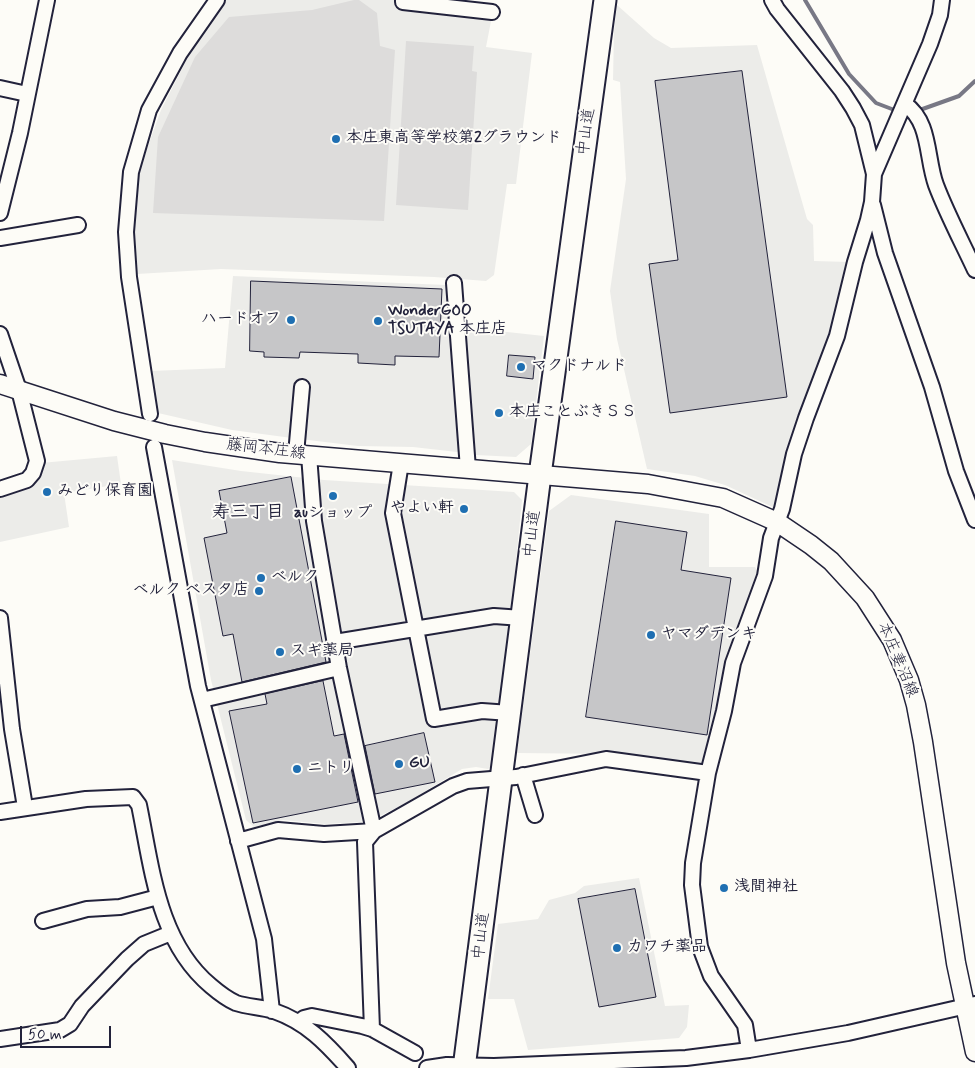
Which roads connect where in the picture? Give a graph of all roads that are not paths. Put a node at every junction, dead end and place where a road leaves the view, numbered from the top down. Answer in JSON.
{"nodes":[{"id":1,"x":47,"y":0,"type":"edge"},
{"id":2,"x":217,"y":0,"type":"edge"},
{"id":3,"x":403,"y":0,"type":"edge"},
{"id":4,"x":604,"y":0,"type":"edge"},
{"id":5,"x":772,"y":0,"type":"edge"},
{"id":6,"x":942,"y":0,"type":"edge"},
{"id":7,"x":492,"y":12,"type":"dead end"},
{"id":8,"x":0,"y":88,"type":"edge"},
{"id":9,"x":27,"y":94,"type":"junction"},
{"id":10,"x":907,"y":113,"type":"junction"},
{"id":11,"x":874,"y":174,"type":"junction"},
{"id":12,"x":872,"y":202,"type":"junction"},
{"id":13,"x":0,"y":213,"type":"edge"},
{"id":14,"x":78,"y":225,"type":"dead end"},
{"id":15,"x":0,"y":238,"type":"edge"},
{"id":16,"x":975,"y":270,"type":"edge"},
{"id":17,"x":454,"y":283,"type":"dead end"},
{"id":18,"x":0,"y":334,"type":"edge"},
{"id":19,"x":0,"y":384,"type":"edge"},
{"id":20,"x":302,"y":387,"type":"dead end"},
{"id":21,"x":20,"y":390,"type":"junction"},
{"id":22,"x":150,"y":414,"type":"dead end"},
{"id":23,"x":154,"y":447,"type":"dead end"},
{"id":24,"x":302,"y":454,"type":"junction"},
{"id":25,"x":401,"y":464,"type":"junction"},
{"id":26,"x":468,"y":469,"type":"junction"},
{"id":27,"x":540,"y":475,"type":"junction"},
{"id":28,"x":0,"y":489,"type":"edge"},
{"id":29,"x":975,"y":520,"type":"edge"},
{"id":30,"x":777,"y":522,"type":"junction"},
{"id":31,"x":522,"y":618,"type":"junction"},
{"id":32,"x":0,"y":619,"type":"edge"},
{"id":33,"x":416,"y":628,"type":"junction"},
{"id":34,"x":335,"y":642,"type":"junction"},
{"id":35,"x":339,"y":668,"type":"junction"},
{"id":36,"x":202,"y":700,"type":"junction"},
{"id":37,"x":510,"y":713,"type":"junction"},
{"id":38,"x":708,"y":773,"type":"junction"},
{"id":39,"x":523,"y":776,"type":"junction"},
{"id":40,"x":502,"y":778,"type":"junction"},
{"id":41,"x":25,"y":808,"type":"junction"},
{"id":42,"x":0,"y":812,"type":"edge"},
{"id":43,"x":535,"y":815,"type":"dead end"},
{"id":44,"x":374,"y":831,"type":"junction"},
{"id":45,"x":238,"y":841,"type":"junction"},
{"id":46,"x":158,"y":897,"type":"junction"},
{"id":47,"x":43,"y":921,"type":"dead end"},
{"id":48,"x":171,"y":933,"type":"junction"},
{"id":49,"x":970,"y":1005,"type":"edge"},
{"id":50,"x":272,"y":1011,"type":"junction"},
{"id":51,"x":298,"y":1022,"type":"junction"},
{"id":52,"x":372,"y":1029,"type":"junction"},
{"id":53,"x":0,"y":1039,"type":"edge"},
{"id":54,"x":749,"y":1050,"type":"junction"},
{"id":55,"x":975,"y":1052,"type":"edge"},
{"id":56,"x":415,"y":1053,"type":"dead end"},
{"id":57,"x":686,"y":1063,"type":"edge"},
{"id":58,"x":464,"y":1067,"type":"edge"},
{"id":59,"x":348,"y":1068,"type":"edge"},
{"id":60,"x":427,"y":1068,"type":"edge"}],
"edges":[{"from":1,"to":9,"type":"street"},
{"from":2,"to":22,"type":"street"},
{"from":3,"to":7,"type":"street"},
{"from":4,"to":27,"type":"highway","name":"中山道"},
{"from":5,"to":11,"type":"street"},
{"from":6,"to":10,"type":"street"},
{"from":8,"to":9,"type":"street"},
{"from":9,"to":13,"type":"street"},
{"from":10,"to":11,"type":"street"},
{"from":10,"to":16,"type":"street"},
{"from":11,"to":12,"type":"street"},
{"from":12,"to":29,"type":"street"},
{"from":12,"to":30,"type":"street"},
{"from":14,"to":15,"type":"street"},
{"from":17,"to":26,"type":"street"},
{"from":18,"to":21,"type":"street"},
{"from":19,"to":21,"type":"main road","name":"藤岡本庄線"},
{"from":20,"to":24,"type":"street"},
{"from":21,"to":24,"type":"main road","name":"藤岡本庄線"},
{"from":21,"to":28,"type":"street"},
{"from":23,"to":36,"type":"street"},
{"from":24,"to":25,"type":"main road","name":"藤岡本庄線"},
{"from":24,"to":34,"type":"street"},
{"from":25,"to":26,"type":"main road","name":"藤岡本庄線"},
{"from":25,"to":33,"type":"street"},
{"from":26,"to":27,"type":"main road","name":"藤岡本庄線"},
{"from":27,"to":30,"type":"main road","name":"本庄妻沼線"},
{"from":27,"to":31,"type":"highway","name":"中山道"},
{"from":30,"to":38,"type":"street"},
{"from":30,"to":49,"type":"main road","name":"本庄妻沼線"},
{"from":31,"to":33,"type":"street"},
{"from":31,"to":37,"type":"highway","name":"中山道"},
{"from":32,"to":41,"type":"street"},
{"from":33,"to":34,"type":"street"},
{"from":33,"to":37,"type":"street"},
{"from":34,"to":35,"type":"street"},
{"from":35,"to":36,"type":"street"},
{"from":35,"to":44,"type":"street"},
{"from":36,"to":45,"type":"street"},
{"from":37,"to":40,"type":"highway","name":"中山道"},
{"from":38,"to":39,"type":"street"},
{"from":38,"to":54,"type":"street"},
{"from":39,"to":40,"type":"street"},
{"from":39,"to":43,"type":"street"},
{"from":40,"to":44,"type":"street"},
{"from":40,"to":58,"type":"highway","name":"中山道"},
{"from":41,"to":42,"type":"street"},
{"from":41,"to":46,"type":"street"},
{"from":44,"to":45,"type":"street"},
{"from":44,"to":52,"type":"street"},
{"from":45,"to":50,"type":"street"},
{"from":46,"to":47,"type":"street"},
{"from":46,"to":48,"type":"street"},
{"from":48,"to":50,"type":"street"},
{"from":48,"to":53,"type":"street"},
{"from":49,"to":54,"type":"street"},
{"from":49,"to":55,"type":"main road","name":"本庄妻沼線"},
{"from":50,"to":51,"type":"street"},
{"from":51,"to":52,"type":"street"},
{"from":51,"to":59,"type":"street"},
{"from":52,"to":56,"type":"street"},
{"from":54,"to":57,"type":"street"},
{"from":57,"to":58,"type":"street"},
{"from":58,"to":60,"type":"street"}]}
